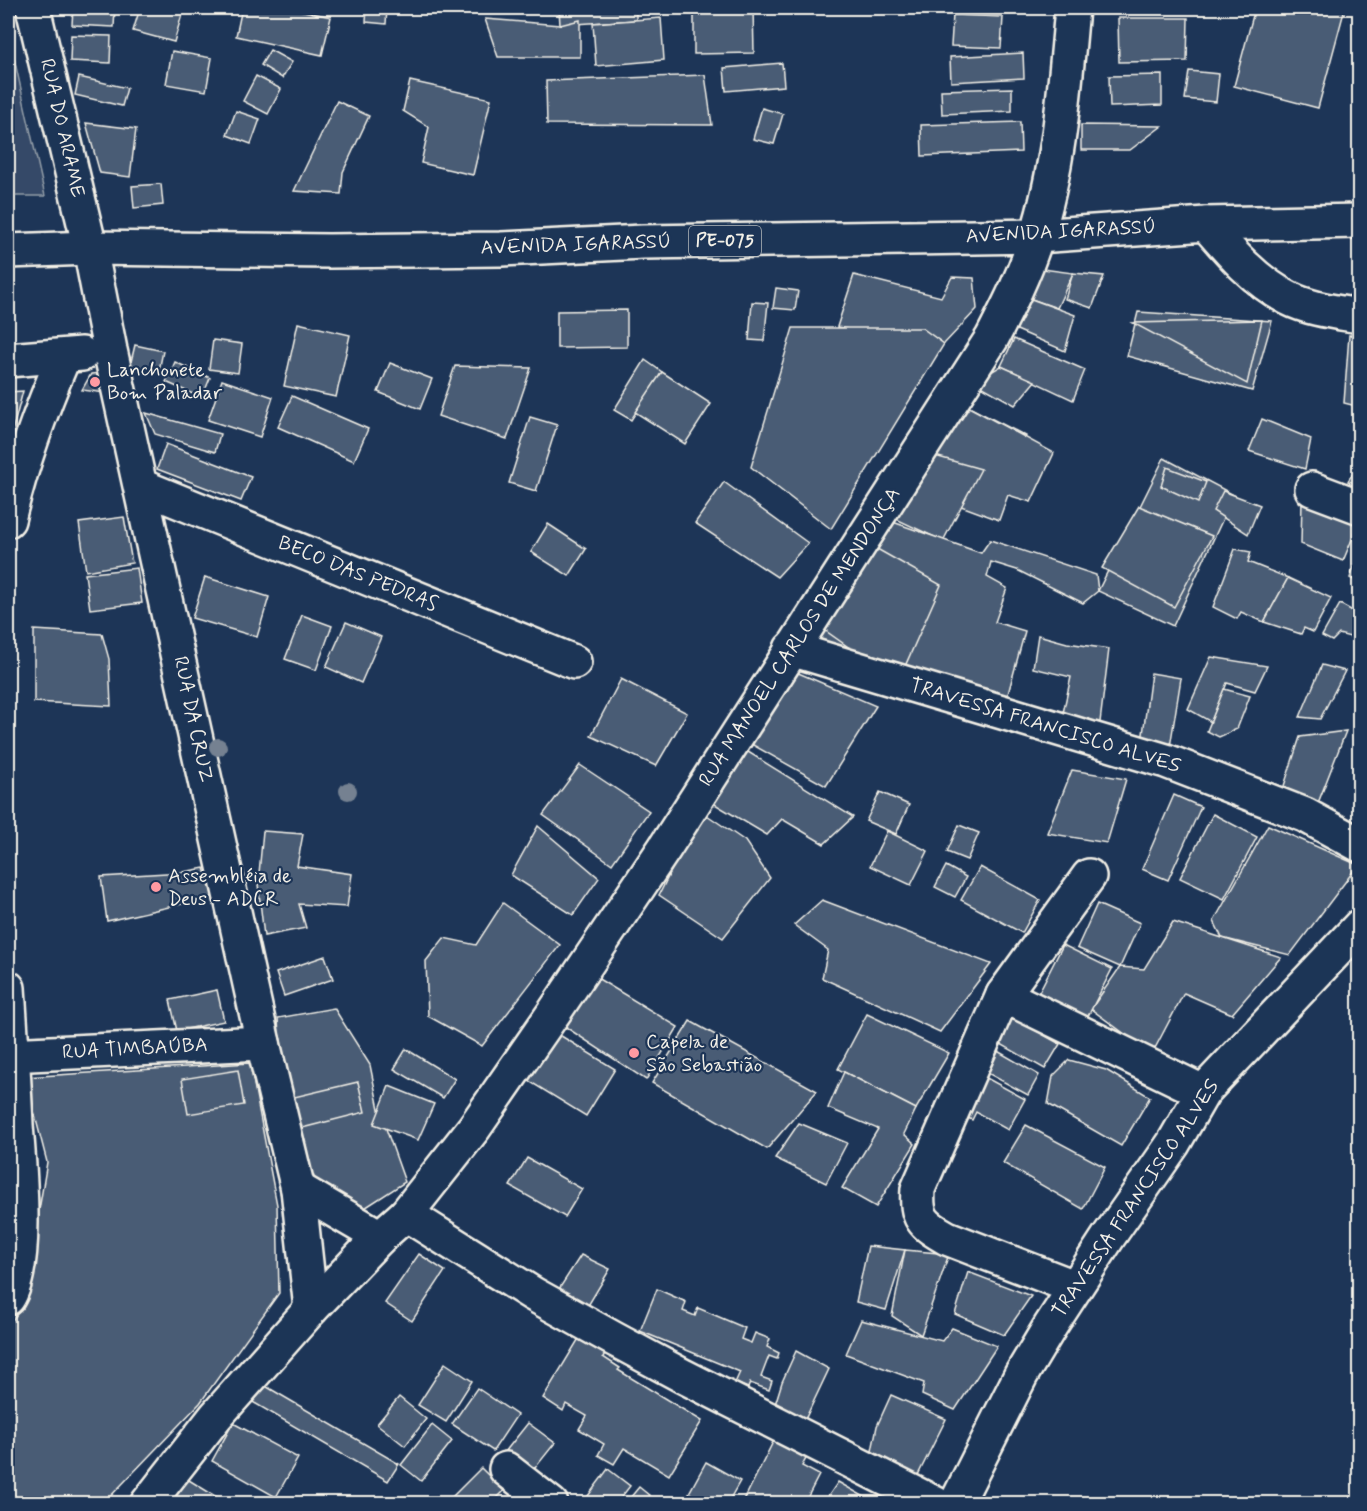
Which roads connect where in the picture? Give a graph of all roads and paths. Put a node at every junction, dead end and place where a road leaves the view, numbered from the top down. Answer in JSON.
{"nodes":[{"id":1,"x":33,"y":8,"type":"edge"},
{"id":2,"x":1072,"y":8,"type":"edge"},
{"id":3,"x":1359,"y":221,"type":"edge"},
{"id":4,"x":1206,"y":225,"type":"junction"},
{"id":5,"x":1037,"y":236,"type":"junction"},
{"id":6,"x":90,"y":248,"type":"junction"},
{"id":7,"x":8,"y":251,"type":"edge"},
{"id":8,"x":1359,"y":316,"type":"edge"},
{"id":9,"x":110,"y":350,"type":"junction"},
{"id":10,"x":64,"y":356,"type":"junction"},
{"id":11,"x":8,"y":360,"type":"edge"},
{"id":12,"x":141,"y":486,"type":"junction"},
{"id":13,"x":1312,"y":489,"type":"dead end"},
{"id":14,"x":1359,"y":507,"type":"edge"},
{"id":15,"x":8,"y":520,"type":"edge"},
{"id":16,"x":791,"y":649,"type":"junction"},
{"id":17,"x":574,"y":662,"type":"dead end"},
{"id":18,"x":1359,"y":844,"type":"edge"},
{"id":19,"x":1089,"y":876,"type":"dead end"},
{"id":20,"x":1359,"y":926,"type":"edge"},
{"id":21,"x":8,"y":988,"type":"edge"},
{"id":22,"x":1004,"y":995,"type":"junction"},
{"id":23,"x":263,"y":1043,"type":"junction"},
{"id":24,"x":10,"y":1055,"type":"edge"},
{"id":25,"x":1203,"y":1092,"type":"junction"},
{"id":26,"x":298,"y":1189,"type":"junction"},
{"id":27,"x":406,"y":1214,"type":"junction"},
{"id":28,"x":380,"y":1237,"type":"junction"},
{"id":29,"x":1074,"y":1287,"type":"junction"},
{"id":30,"x":9,"y":1292,"type":"edge"},
{"id":31,"x":311,"y":1309,"type":"junction"},
{"id":32,"x":506,"y":1469,"type":"dead end"},
{"id":33,"x":147,"y":1503,"type":"edge"},
{"id":34,"x":551,"y":1503,"type":"edge"},
{"id":35,"x":936,"y":1503,"type":"edge"},
{"id":36,"x":956,"y":1503,"type":"edge"}],
"edges":[{"from":1,"to":6,"type":"street","name":"RUA DO ARAME"},
{"from":2,"to":5,"type":"street","name":"RUA MANOEL CARLOS DE MENDONÇA"},
{"from":3,"to":4,"type":"street","name":"AVENIDA IGARASSÚ","number":"PE-075"},
{"from":4,"to":5,"type":"street","name":"AVENIDA IGARASSÚ","number":"PE-075"},
{"from":4,"to":8,"type":"street"},
{"from":5,"to":6,"type":"street","name":"AVENIDA IGARASSÚ","number":"PE-075"},
{"from":5,"to":16,"type":"street","name":"RUA MANOEL CARLOS DE MENDONÇA"},
{"from":6,"to":7,"type":"street","name":"AVENIDA IGARASSÚ","number":"PE-075"},
{"from":6,"to":9,"type":"street","name":"RUA DA CRUZ"},
{"from":9,"to":10,"type":"street"},
{"from":9,"to":12,"type":"street","name":"RUA DA CRUZ"},
{"from":10,"to":11,"type":"street"},
{"from":10,"to":15,"type":"street"},
{"from":12,"to":17,"type":"street","name":"BECO DAS PEDRAS"},
{"from":12,"to":23,"type":"street","name":"RUA DA CRUZ"},
{"from":13,"to":14,"type":"street"},
{"from":16,"to":18,"type":"street","name":"TRAVESSA FRANCISCO ALVES"},
{"from":16,"to":27,"type":"street","name":"RUA MANOEL CARLOS DE MENDONÇA"},
{"from":19,"to":22,"type":"street"},
{"from":20,"to":25,"type":"street","name":"TRAVESSA FRANCISCO ALVES"},
{"from":21,"to":24,"type":"street"},
{"from":22,"to":25,"type":"street"},
{"from":22,"to":29,"type":"street"},
{"from":23,"to":24,"type":"street","name":"RUA TIMBAÚBA"},
{"from":23,"to":26,"type":"street","name":"RUA DA CRUZ"},
{"from":24,"to":30,"type":"street"},
{"from":25,"to":29,"type":"street","name":"TRAVESSA FRANCISCO ALVES"},
{"from":26,"to":28,"type":"street"},
{"from":26,"to":31,"type":"street","name":"RUA DA CRUZ"},
{"from":27,"to":28,"type":"street","name":"RUA MANOEL CARLOS DE MENDONÇA"},
{"from":27,"to":35,"type":"street"},
{"from":28,"to":31,"type":"street","name":"RUA MANOEL CARLOS DE MENDONÇA"},
{"from":29,"to":36,"type":"street","name":"TRAVESSA FRANCISCO ALVES"},
{"from":31,"to":33,"type":"street","name":"RUA MANOEL CARLOS DE MENDONÇA"},
{"from":32,"to":34,"type":"street"}]}
